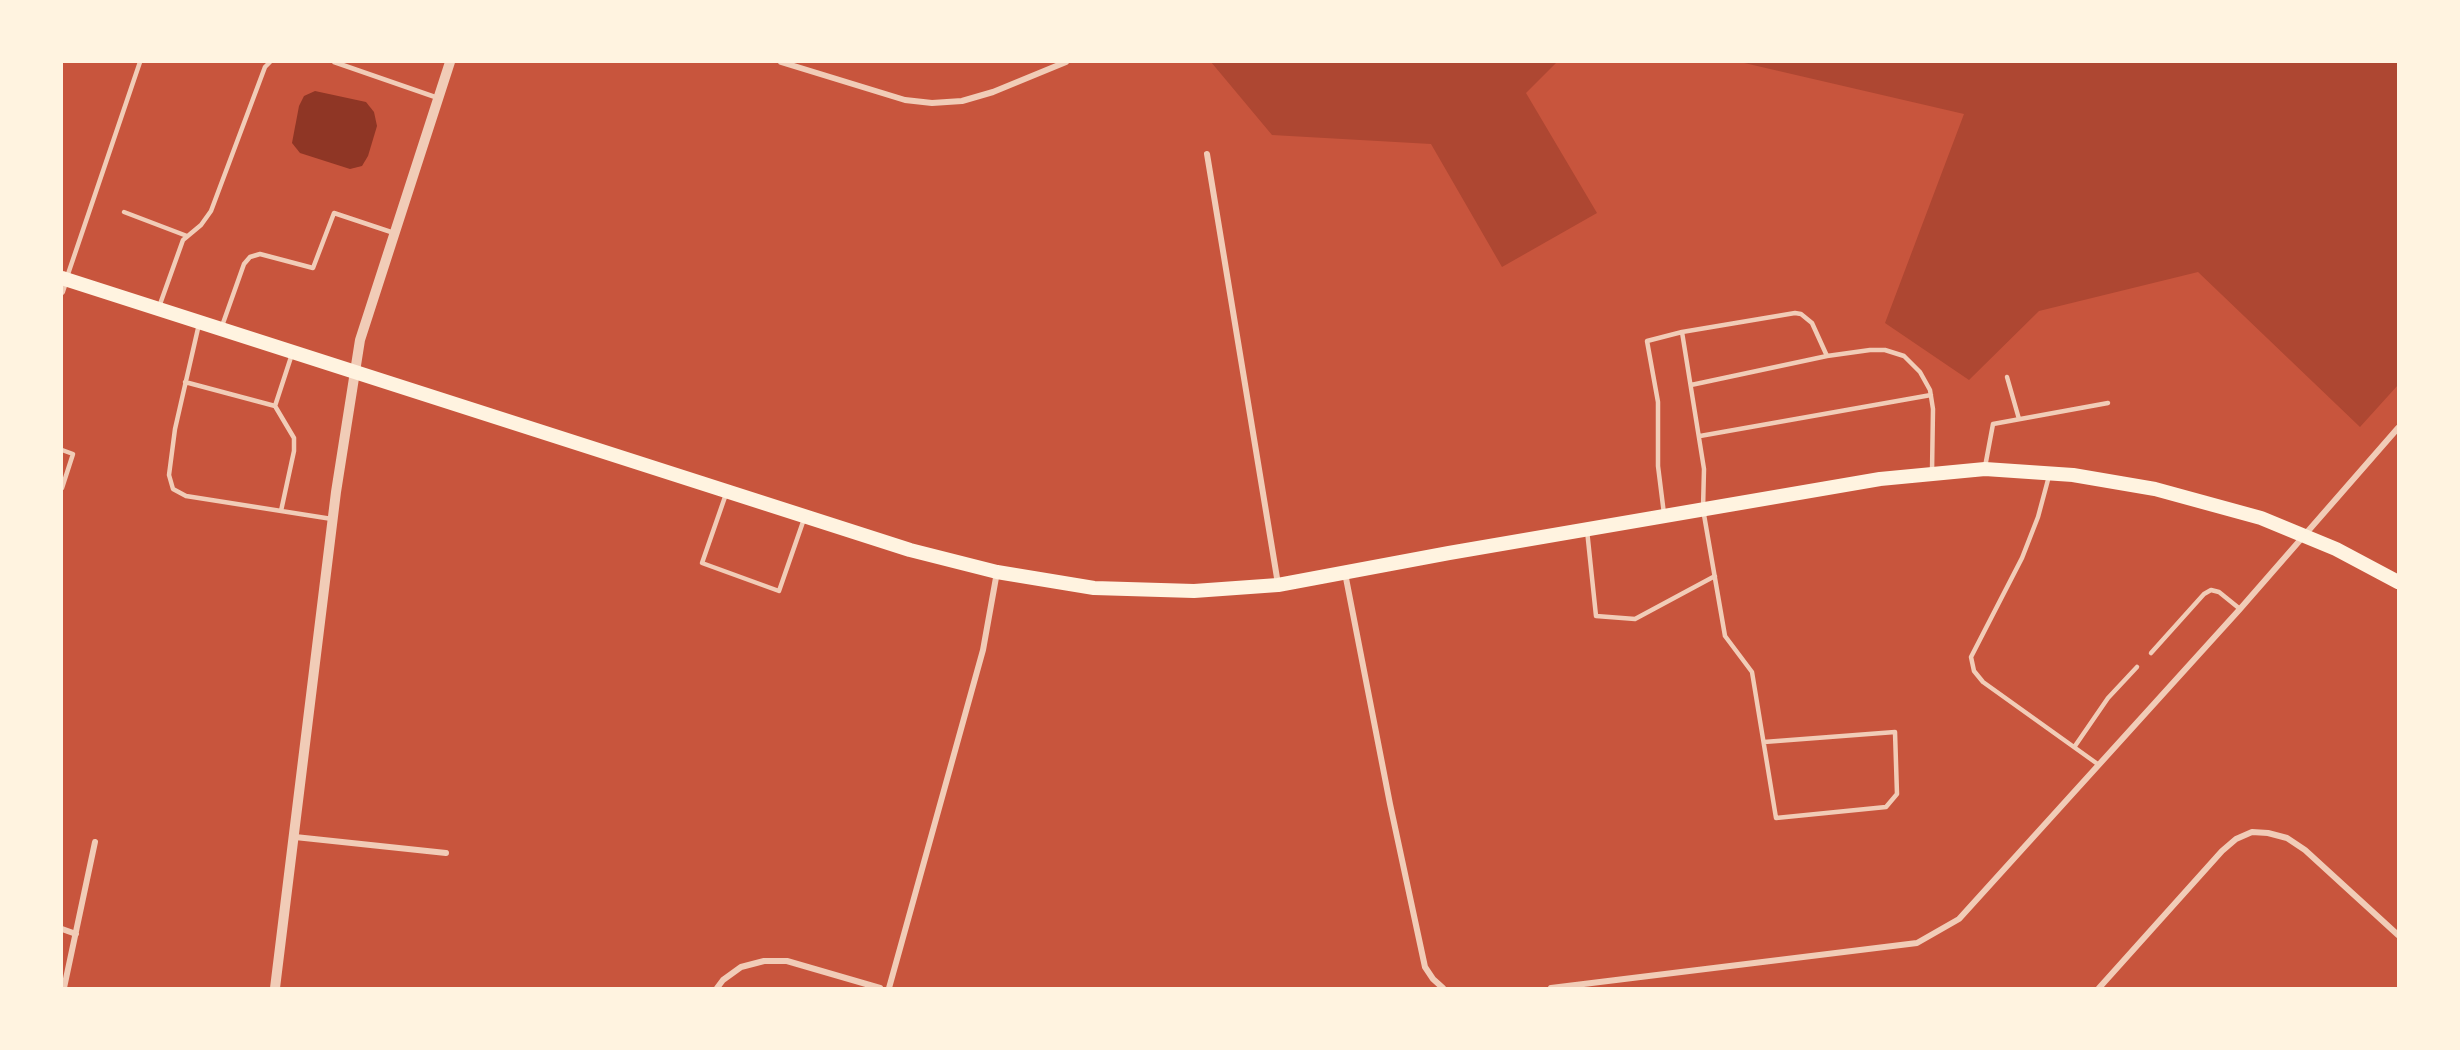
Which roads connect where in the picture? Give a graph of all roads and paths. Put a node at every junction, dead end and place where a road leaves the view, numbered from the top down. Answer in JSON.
{"nodes":[{"id":1,"x":140,"y":62,"type":"edge"},
{"id":2,"x":270,"y":62,"type":"edge"},
{"id":3,"x":334,"y":62,"type":"edge"},
{"id":4,"x":450,"y":62,"type":"edge"},
{"id":5,"x":781,"y":62,"type":"edge"},
{"id":6,"x":1066,"y":62,"type":"edge"},
{"id":7,"x":438,"y":98,"type":"junction"},
{"id":8,"x":1207,"y":154,"type":"dead end"},
{"id":9,"x":124,"y":212,"type":"dead end"},
{"id":10,"x":395,"y":233,"type":"junction"},
{"id":11,"x":187,"y":236,"type":"junction"},
{"id":12,"x":63,"y":283,"type":"edge"},
{"id":13,"x":158,"y":309,"type":"junction"},
{"id":14,"x":199,"y":321,"type":"junction"},
{"id":15,"x":221,"y":329,"type":"junction"},
{"id":16,"x":1682,"y":332,"type":"junction"},
{"id":17,"x":293,"y":351,"type":"junction"},
{"id":18,"x":1827,"y":356,"type":"junction"},
{"id":19,"x":354,"y":370,"type":"junction"},
{"id":20,"x":2007,"y":377,"type":"dead end"},
{"id":21,"x":185,"y":382,"type":"junction"},
{"id":22,"x":1691,"y":385,"type":"junction"},
{"id":23,"x":1931,"y":395,"type":"junction"},
{"id":24,"x":2108,"y":403,"type":"dead end"},
{"id":25,"x":275,"y":406,"type":"junction"},
{"id":26,"x":2019,"y":419,"type":"junction"},
{"id":27,"x":2398,"y":428,"type":"edge"},
{"id":28,"x":1700,"y":435,"type":"junction"},
{"id":29,"x":62,"y":450,"type":"edge"},
{"id":30,"x":1985,"y":469,"type":"junction"},
{"id":31,"x":2050,"y":473,"type":"junction"},
{"id":32,"x":1932,"y":474,"type":"junction"},
{"id":33,"x":62,"y":488,"type":"edge"},
{"id":34,"x":727,"y":491,"type":"junction"},
{"id":35,"x":1703,"y":509,"type":"junction"},
{"id":36,"x":281,"y":511,"type":"junction"},
{"id":37,"x":805,"y":516,"type":"junction"},
{"id":38,"x":1665,"y":516,"type":"junction"},
{"id":39,"x":333,"y":519,"type":"junction"},
{"id":40,"x":1587,"y":530,"type":"junction"},
{"id":41,"x":2304,"y":535,"type":"junction"},
{"id":42,"x":997,"y":572,"type":"junction"},
{"id":43,"x":1345,"y":573,"type":"junction"},
{"id":44,"x":1715,"y":576,"type":"junction"},
{"id":45,"x":2398,"y":582,"type":"edge"},
{"id":46,"x":1278,"y":585,"type":"junction"},
{"id":47,"x":2240,"y":609,"type":"junction"},
{"id":48,"x":2151,"y":653,"type":"dead end"},
{"id":49,"x":2137,"y":667,"type":"dead end"},
{"id":50,"x":1764,"y":742,"type":"junction"},
{"id":51,"x":2075,"y":746,"type":"junction"},
{"id":52,"x":2099,"y":765,"type":"junction"},
{"id":53,"x":295,"y":837,"type":"junction"},
{"id":54,"x":95,"y":842,"type":"dead end"},
{"id":55,"x":446,"y":853,"type":"dead end"},
{"id":56,"x":62,"y":929,"type":"edge"},
{"id":57,"x":76,"y":934,"type":"junction"},
{"id":58,"x":2398,"y":935,"type":"edge"},
{"id":59,"x":64,"y":988,"type":"edge"},
{"id":60,"x":275,"y":988,"type":"edge"},
{"id":61,"x":717,"y":988,"type":"edge"},
{"id":62,"x":880,"y":988,"type":"edge"},
{"id":63,"x":889,"y":988,"type":"edge"},
{"id":64,"x":1443,"y":988,"type":"edge"},
{"id":65,"x":1551,"y":988,"type":"edge"},
{"id":66,"x":2099,"y":988,"type":"edge"}],
"edges":[{"from":1,"to":12,"type":"lane"},
{"from":2,"to":11,"type":"lane"},
{"from":3,"to":7,"type":"lane"},
{"from":4,"to":7,"type":"street"},
{"from":5,"to":6,"type":"street"},
{"from":7,"to":10,"type":"street"},
{"from":8,"to":46,"type":"street"},
{"from":9,"to":11,"type":"lane"},
{"from":10,"to":15,"type":"lane"},
{"from":10,"to":19,"type":"street"},
{"from":11,"to":13,"type":"lane"},
{"from":12,"to":13,"type":"main road"},
{"from":13,"to":14,"type":"main road"},
{"from":14,"to":15,"type":"main road"},
{"from":14,"to":21,"type":"lane"},
{"from":15,"to":17,"type":"main road"},
{"from":16,"to":18,"type":"lane"},
{"from":16,"to":22,"type":"lane"},
{"from":16,"to":38,"type":"lane"},
{"from":17,"to":19,"type":"main road"},
{"from":17,"to":25,"type":"lane"},
{"from":18,"to":22,"type":"lane"},
{"from":18,"to":23,"type":"lane"},
{"from":19,"to":34,"type":"main road"},
{"from":19,"to":39,"type":"street"},
{"from":20,"to":26,"type":"lane"},
{"from":21,"to":25,"type":"lane"},
{"from":21,"to":36,"type":"lane"},
{"from":22,"to":28,"type":"lane"},
{"from":23,"to":28,"type":"lane"},
{"from":23,"to":32,"type":"lane"},
{"from":24,"to":26,"type":"lane"},
{"from":25,"to":36,"type":"lane"},
{"from":26,"to":30,"type":"lane"},
{"from":27,"to":41,"type":"street"},
{"from":28,"to":35,"type":"lane"},
{"from":29,"to":33,"type":"lane"},
{"from":30,"to":31,"type":"main road"},
{"from":30,"to":32,"type":"main road"},
{"from":31,"to":41,"type":"main road"},
{"from":31,"to":51,"type":"lane"},
{"from":32,"to":35,"type":"main road"},
{"from":34,"to":37,"type":"main road"},
{"from":34,"to":37,"type":"lane"},
{"from":35,"to":38,"type":"main road"},
{"from":35,"to":44,"type":"lane"},
{"from":36,"to":39,"type":"lane"},
{"from":37,"to":42,"type":"main road"},
{"from":38,"to":40,"type":"main road"},
{"from":39,"to":53,"type":"street"},
{"from":40,"to":43,"type":"main road"},
{"from":40,"to":44,"type":"lane"},
{"from":41,"to":45,"type":"main road"},
{"from":41,"to":47,"type":"street"},
{"from":42,"to":46,"type":"main road"},
{"from":42,"to":63,"type":"street"},
{"from":43,"to":46,"type":"main road"},
{"from":43,"to":64,"type":"street"},
{"from":44,"to":50,"type":"lane"},
{"from":47,"to":48,"type":"lane"},
{"from":47,"to":52,"type":"street"},
{"from":49,"to":51,"type":"lane"},
{"from":50,"to":50,"type":"lane"},
{"from":51,"to":52,"type":"lane"},
{"from":52,"to":65,"type":"street"},
{"from":53,"to":55,"type":"street"},
{"from":53,"to":60,"type":"street"},
{"from":54,"to":57,"type":"street"},
{"from":56,"to":57,"type":"street"},
{"from":57,"to":59,"type":"street"},
{"from":58,"to":66,"type":"street"},
{"from":61,"to":62,"type":"street"}]}
